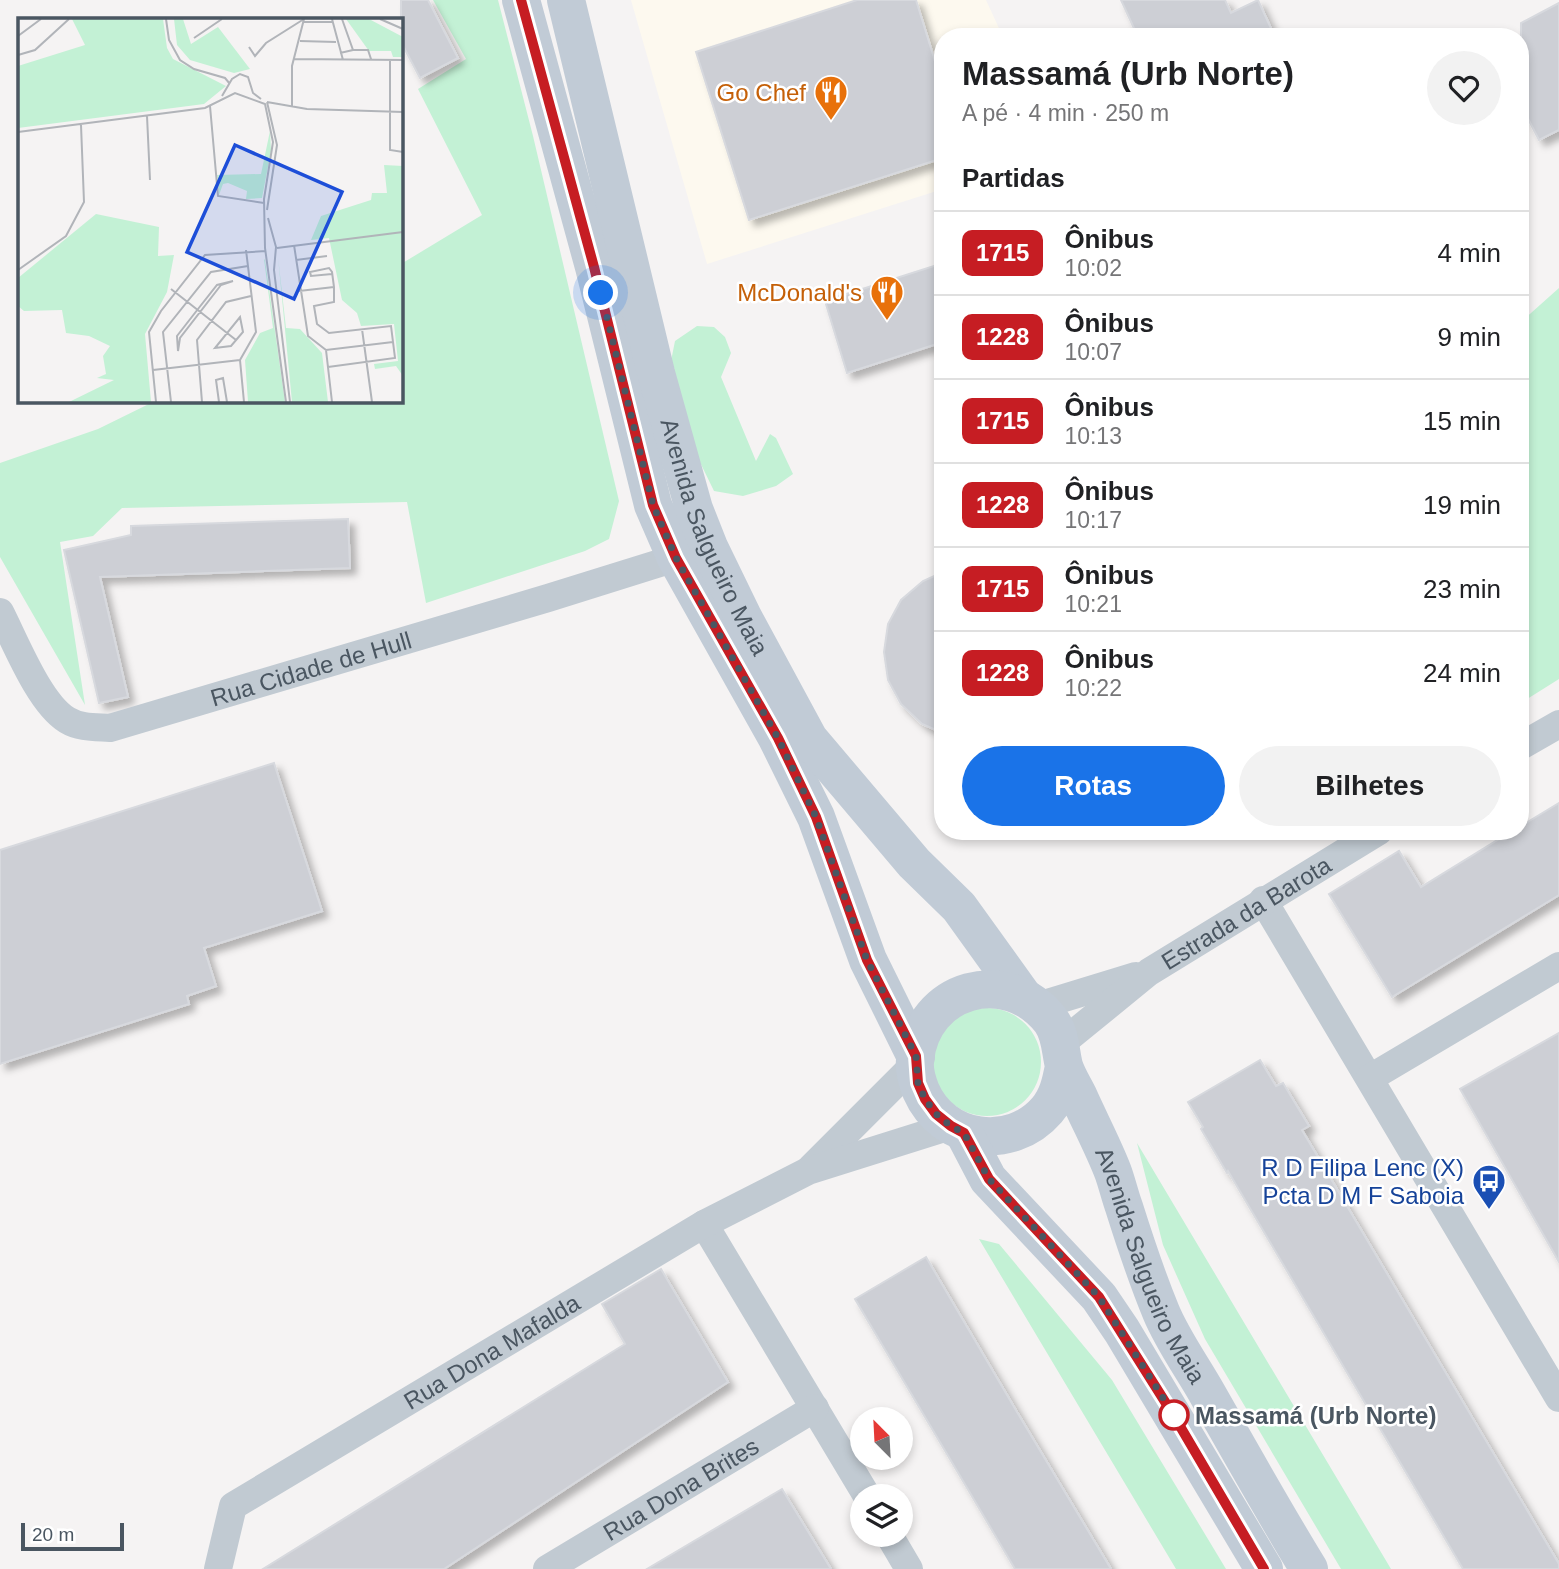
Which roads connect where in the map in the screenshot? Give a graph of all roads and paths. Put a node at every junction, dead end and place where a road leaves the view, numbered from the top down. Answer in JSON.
{"nodes":[{"id":1,"x":521,"y":0,"type":"edge"},
{"id":2,"x":566,"y":0,"type":"edge"},
{"id":3,"x":676,"y":558,"type":"junction"},
{"id":4,"x":0,"y":612,"type":"edge"},
{"id":5,"x":1559,"y":724,"type":"edge"},
{"id":6,"x":1529,"y":742,"type":"edge"},
{"id":7,"x":1363,"y":840,"type":"edge"},
{"id":8,"x":1263,"y":900,"type":"junction"},
{"id":9,"x":1559,"y":966,"type":"edge"},
{"id":10,"x":1149,"y":972,"type":"junction"},
{"id":11,"x":1030,"y":1001,"type":"junction"},
{"id":12,"x":1063,"y":1055,"type":"junction"},
{"id":13,"x":915,"y":1060,"type":"junction"},
{"id":14,"x":1370,"y":1078,"type":"junction"},
{"id":15,"x":957,"y":1129,"type":"junction"},
{"id":16,"x":808,"y":1171,"type":"junction"},
{"id":17,"x":704,"y":1224,"type":"junction"},
{"id":18,"x":1559,"y":1398,"type":"edge"},
{"id":19,"x":815,"y":1408,"type":"junction"},
{"id":20,"x":860,"y":1484,"type":"edge"},
{"id":21,"x":896,"y":1547,"type":"edge"},
{"id":22,"x":218,"y":1569,"type":"edge"},
{"id":23,"x":547,"y":1569,"type":"edge"},
{"id":24,"x":909,"y":1569,"type":"edge"},
{"id":25,"x":1264,"y":1569,"type":"edge"},
{"id":26,"x":1309,"y":1569,"type":"edge"}],
"edges":[{"from":1,"to":3,"type":"street","name":"Avenida Salgueiro Maia"},
{"from":2,"to":11,"type":"street","name":"Avenida Salgueiro Maia"},
{"from":3,"to":4,"type":"street","name":"Rua Cidade de Hull"},
{"from":3,"to":13,"type":"street","name":"Avenida Salgueiro Maia"},
{"from":5,"to":6,"type":"street"},
{"from":7,"to":8,"type":"street","name":"Estrada da Barota"},
{"from":8,"to":10,"type":"street","name":"Estrada da Barota"},
{"from":8,"to":14,"type":"street"},
{"from":9,"to":14,"type":"street"},
{"from":10,"to":11,"type":"street","name":"Estrada da Barota"},
{"from":10,"to":12,"type":"street","name":"Estrada da Barota"},
{"from":11,"to":12,"type":"street","name":"Avenida Salgueiro Maia"},
{"from":11,"to":13,"type":"street"},
{"from":12,"to":15,"type":"street"},
{"from":12,"to":26,"type":"street","name":"Avenida Salgueiro Maia"},
{"from":13,"to":15,"type":"street","name":"Avenida Salgueiro Maia"},
{"from":13,"to":16,"type":"street","name":"Rua Dona Mafalda"},
{"from":14,"to":18,"type":"street"},
{"from":15,"to":16,"type":"street","name":"Rua Dona Mafalda"},
{"from":15,"to":25,"type":"street","name":"Avenida Salgueiro Maia"},
{"from":16,"to":17,"type":"street","name":"Rua Dona Mafalda"},
{"from":17,"to":19,"type":"street"},
{"from":17,"to":22,"type":"street","name":"Rua Dona Mafalda"},
{"from":19,"to":20,"type":"street"},
{"from":19,"to":23,"type":"street","name":"Rua Dona Brites"},
{"from":21,"to":24,"type":"street"}]}
